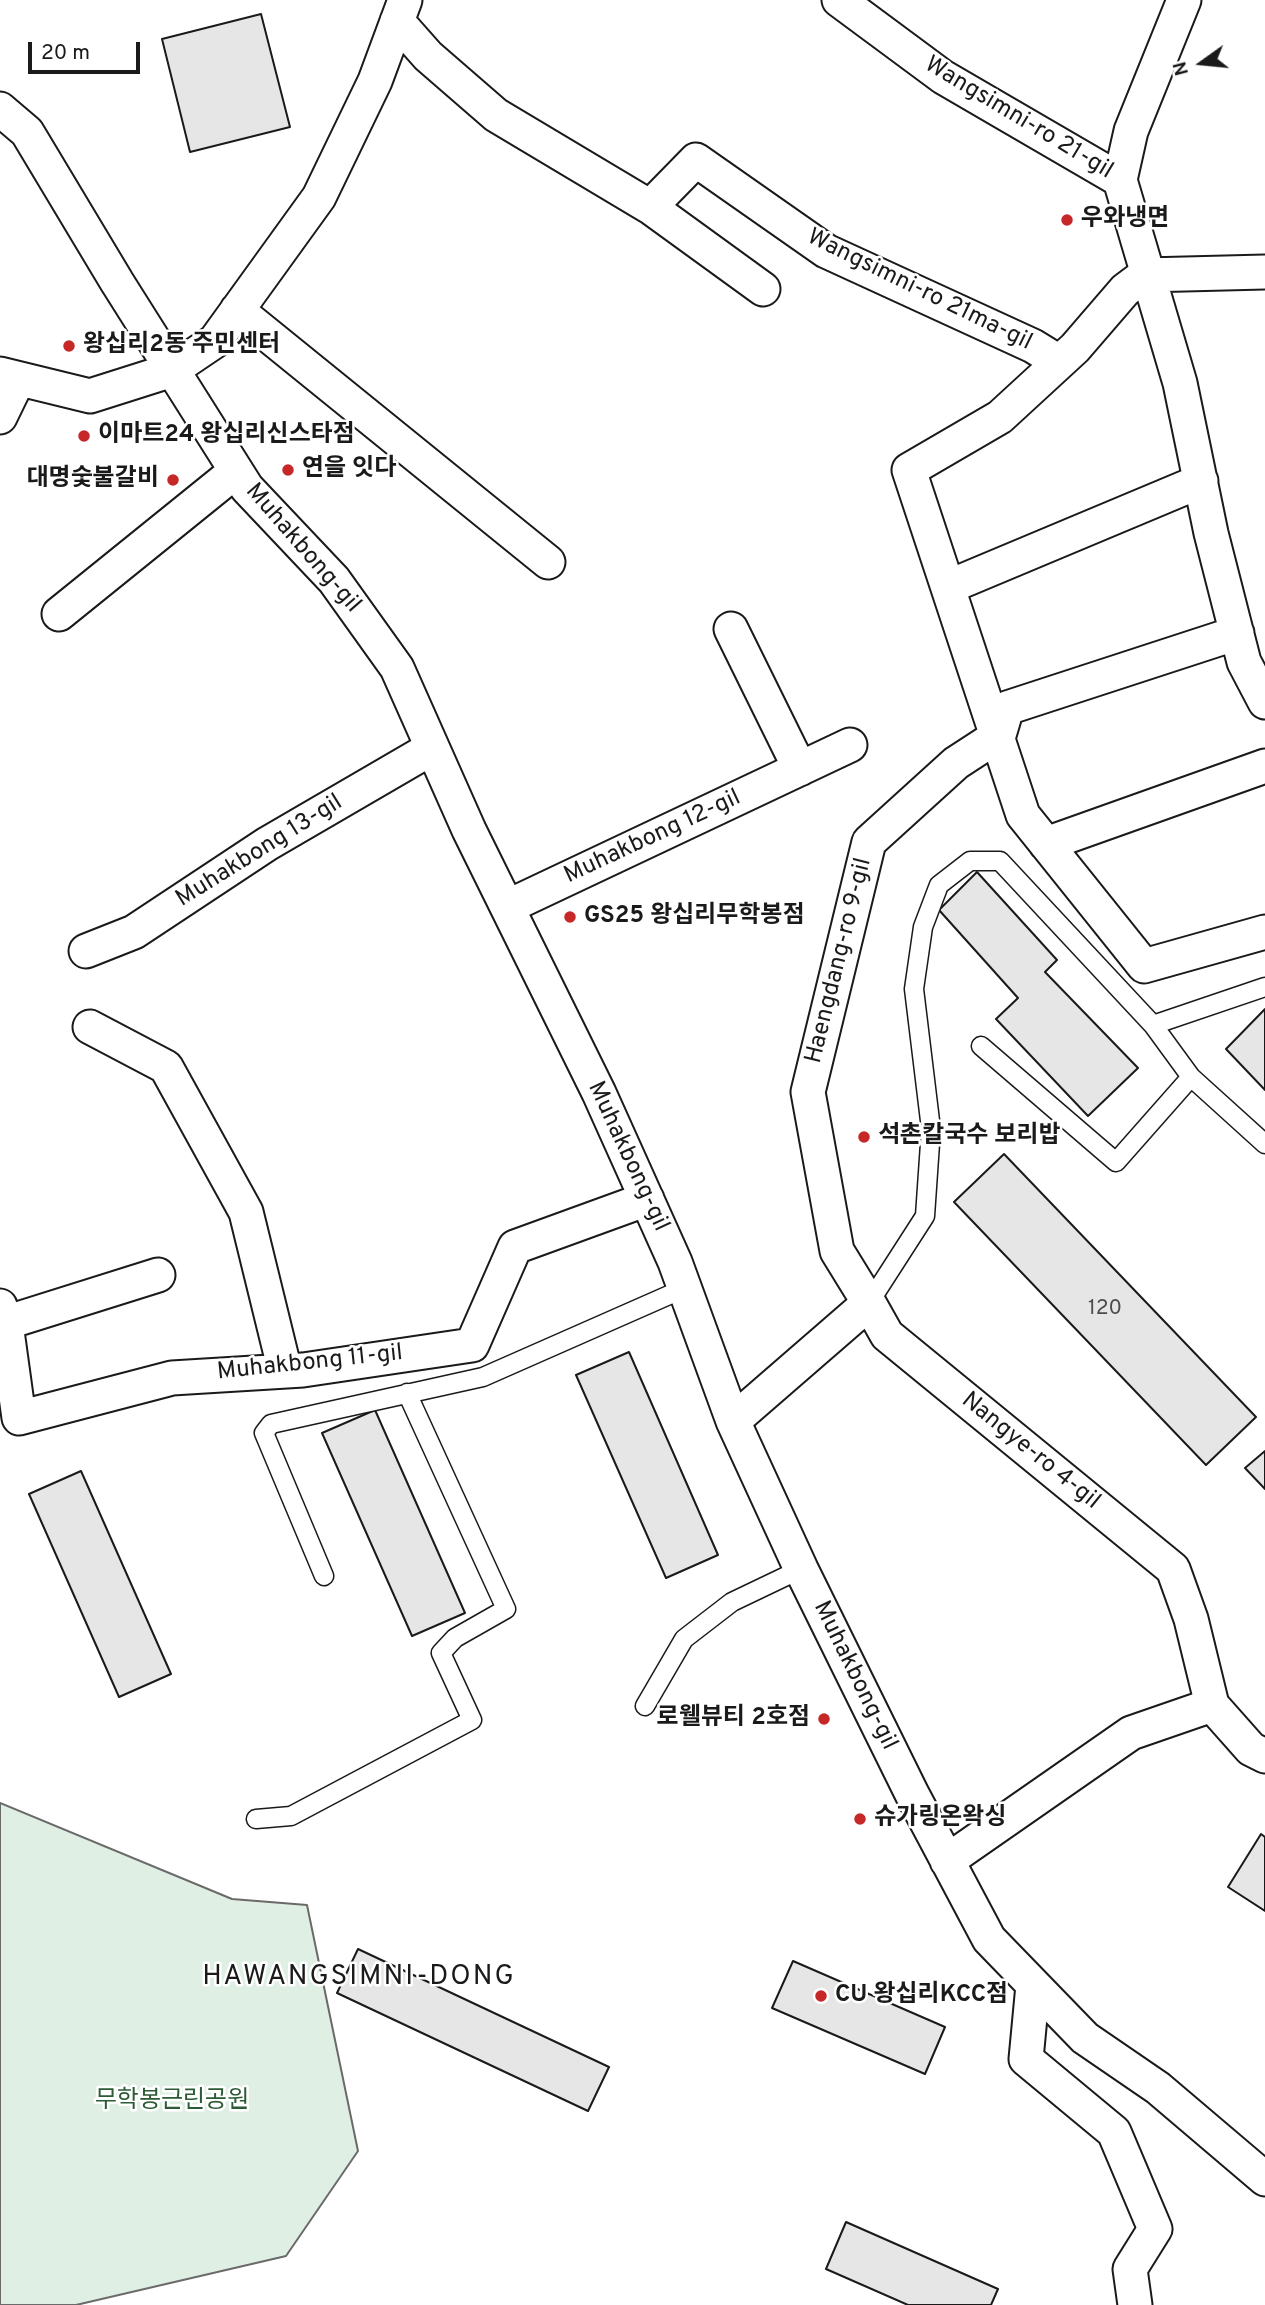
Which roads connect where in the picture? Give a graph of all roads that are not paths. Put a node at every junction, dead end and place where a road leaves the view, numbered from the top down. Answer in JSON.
{"nodes":[{"id":1,"x":839,"y":0,"type":"edge"},
{"id":2,"x":1184,"y":0,"type":"edge"},
{"id":3,"x":401,"y":10,"type":"edge"},
{"id":4,"x":0,"y":108,"type":"edge"},
{"id":5,"x":1120,"y":180,"type":"junction"},
{"id":6,"x":650,"y":207,"type":"junction"},
{"id":7,"x":1145,"y":275,"type":"junction"},
{"id":8,"x":1262,"y":278,"type":"edge"},
{"id":9,"x":763,"y":289,"type":"dead end"},
{"id":10,"x":236,"y":310,"type":"junction"},
{"id":11,"x":1059,"y":362,"type":"junction"},
{"id":12,"x":172,"y":370,"type":"junction"},
{"id":13,"x":9,"y":377,"type":"edge"},
{"id":14,"x":0,"y":418,"type":"edge"},
{"id":15,"x":236,"y":471,"type":"junction"},
{"id":16,"x":1201,"y":481,"type":"junction"},
{"id":17,"x":548,"y":562,"type":"dead end"},
{"id":18,"x":948,"y":587,"type":"junction"},
{"id":19,"x":59,"y":614,"type":"dead end"},
{"id":20,"x":731,"y":629,"type":"dead end"},
{"id":21,"x":1237,"y":633,"type":"junction"},
{"id":22,"x":1265,"y":702,"type":"edge"},
{"id":23,"x":999,"y":735,"type":"junction"},
{"id":24,"x":850,"y":745,"type":"dead end"},
{"id":25,"x":432,"y":748,"type":"junction"},
{"id":26,"x":1265,"y":766,"type":"edge"},
{"id":27,"x":800,"y":769,"type":"junction"},
{"id":28,"x":1046,"y":844,"type":"junction"},
{"id":29,"x":507,"y":907,"type":"junction"},
{"id":30,"x":1265,"y":932,"type":"edge"},
{"id":31,"x":86,"y":951,"type":"dead end"},
{"id":32,"x":1265,"y":987,"type":"edge"},
{"id":33,"x":1153,"y":1025,"type":"junction"},
{"id":34,"x":90,"y":1027,"type":"dead end"},
{"id":35,"x":981,"y":1046,"type":"dead end"},
{"id":36,"x":1191,"y":1077,"type":"junction"},
{"id":37,"x":1265,"y":1144,"type":"edge"},
{"id":38,"x":647,"y":1199,"type":"junction"},
{"id":39,"x":158,"y":1275,"type":"dead end"},
{"id":40,"x":685,"y":1288,"type":"junction"},
{"id":41,"x":869,"y":1303,"type":"junction"},
{"id":42,"x":2,"y":1315,"type":"edge"},
{"id":43,"x":285,"y":1371,"type":"junction"},
{"id":44,"x":407,"y":1393,"type":"junction"},
{"id":45,"x":733,"y":1421,"type":"junction"},
{"id":46,"x":801,"y":1569,"type":"junction"},
{"id":47,"x":324,"y":1576,"type":"dead end"},
{"id":48,"x":1212,"y":1705,"type":"junction"},
{"id":49,"x":645,"y":1706,"type":"dead end"},
{"id":50,"x":1265,"y":1756,"type":"edge"},
{"id":51,"x":256,"y":1819,"type":"dead end"},
{"id":52,"x":947,"y":1861,"type":"junction"},
{"id":53,"x":1033,"y":1985,"type":"junction"},
{"id":54,"x":1265,"y":2179,"type":"edge"},
{"id":55,"x":1135,"y":2305,"type":"edge"}],
"edges":[{"from":1,"to":5,"type":"street","name":"Wangsimni-ro 21-gil"},
{"from":2,"to":5,"type":"street"},
{"from":3,"to":6,"type":"street"},
{"from":3,"to":10,"type":"street"},
{"from":4,"to":12,"type":"street","name":"Muhakbong-gil"},
{"from":5,"to":7,"type":"street","name":"Wangsimni-ro 21-gil"},
{"from":6,"to":9,"type":"street"},
{"from":6,"to":11,"type":"street","name":"Wangsimni-ro 21ma-gil"},
{"from":7,"to":8,"type":"street"},
{"from":7,"to":11,"type":"street"},
{"from":7,"to":16,"type":"street","name":"Wangsimni-ro 21-gil"},
{"from":10,"to":12,"type":"street"},
{"from":10,"to":17,"type":"street"},
{"from":11,"to":18,"type":"street"},
{"from":12,"to":13,"type":"street"},
{"from":12,"to":15,"type":"street","name":"Muhakbong-gil"},
{"from":13,"to":14,"type":"street"},
{"from":15,"to":19,"type":"street"},
{"from":15,"to":25,"type":"street","name":"Muhakbong-gil"},
{"from":16,"to":18,"type":"street"},
{"from":16,"to":21,"type":"street","name":"Wangsimni-ro 21-gil"},
{"from":18,"to":23,"type":"street"},
{"from":20,"to":27,"type":"street"},
{"from":21,"to":22,"type":"street","name":"Wangsimni-ro 21-gil"},
{"from":21,"to":23,"type":"street"},
{"from":23,"to":28,"type":"street"},
{"from":23,"to":41,"type":"street","name":"Haengdang-ro 9-gil"},
{"from":24,"to":27,"type":"street","name":"Muhakbong 12-gil"},
{"from":25,"to":29,"type":"street","name":"Muhakbong-gil"},
{"from":25,"to":31,"type":"street","name":"Muhakbong 13-gil"},
{"from":26,"to":28,"type":"street"},
{"from":27,"to":29,"type":"street","name":"Muhakbong 12-gil"},
{"from":28,"to":30,"type":"street"},
{"from":29,"to":38,"type":"street","name":"Muhakbong-gil"},
{"from":32,"to":33,"type":"lane"},
{"from":33,"to":36,"type":"lane"},
{"from":33,"to":41,"type":"lane"},
{"from":34,"to":43,"type":"street"},
{"from":35,"to":36,"type":"lane"},
{"from":36,"to":37,"type":"lane"},
{"from":38,"to":40,"type":"street","name":"Muhakbong-gil"},
{"from":38,"to":43,"type":"street","name":"Muhakbong 11-gil"},
{"from":39,"to":42,"type":"street"},
{"from":40,"to":44,"type":"lane"},
{"from":40,"to":45,"type":"street","name":"Muhakbong-gil"},
{"from":41,"to":45,"type":"street"},
{"from":41,"to":48,"type":"street","name":"Nangye-ro 4-gil"},
{"from":42,"to":43,"type":"street","name":"Muhakbong 11-gil"},
{"from":44,"to":47,"type":"lane"},
{"from":44,"to":51,"type":"lane"},
{"from":45,"to":46,"type":"street","name":"Muhakbong-gil"},
{"from":46,"to":49,"type":"lane"},
{"from":46,"to":52,"type":"street","name":"Muhakbong-gil"},
{"from":48,"to":50,"type":"street","name":"Nangye-ro 4-gil"},
{"from":48,"to":52,"type":"street"},
{"from":52,"to":53,"type":"street","name":"Muhakbong-gil"},
{"from":53,"to":54,"type":"street","name":"Muhakbong-gil"},
{"from":53,"to":55,"type":"street"}]}
